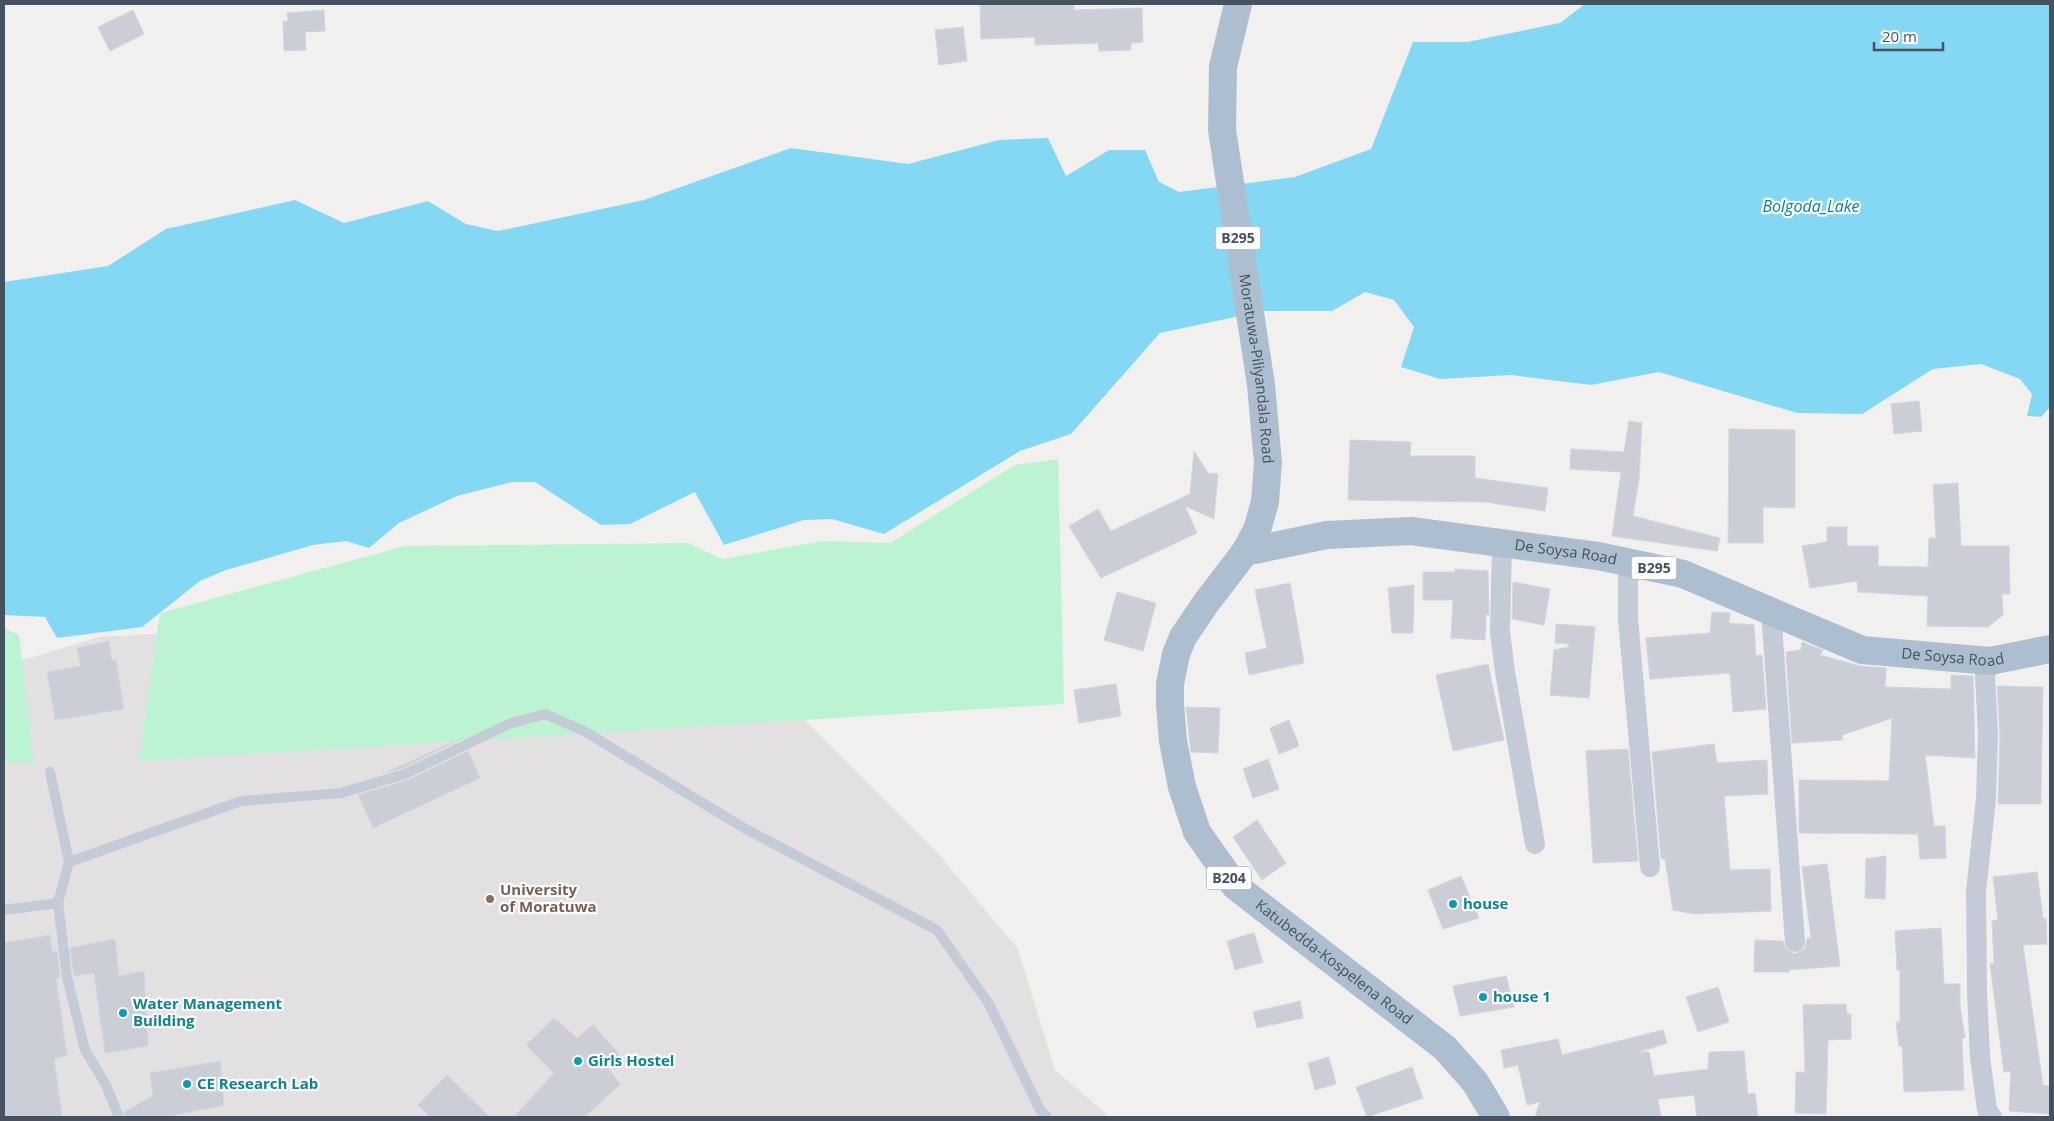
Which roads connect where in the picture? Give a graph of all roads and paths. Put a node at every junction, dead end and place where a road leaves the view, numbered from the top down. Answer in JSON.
{"nodes":[{"id":1,"x":1238,"y":4,"type":"edge"},
{"id":2,"x":1502,"y":544,"type":"junction"},
{"id":3,"x":1245,"y":552,"type":"junction"},
{"id":4,"x":1628,"y":562,"type":"junction"},
{"id":5,"x":1771,"y":611,"type":"junction"},
{"id":6,"x":2050,"y":648,"type":"edge"},
{"id":7,"x":1990,"y":661,"type":"junction"},
{"id":8,"x":50,"y":772,"type":"dead end"},
{"id":9,"x":1535,"y":844,"type":"dead end"},
{"id":10,"x":69,"y":862,"type":"junction"},
{"id":11,"x":1650,"y":867,"type":"dead end"},
{"id":12,"x":58,"y":903,"type":"junction"},
{"id":13,"x":4,"y":910,"type":"edge"},
{"id":14,"x":1795,"y":942,"type":"dead end"},
{"id":15,"x":119,"y":1117,"type":"edge"},
{"id":16,"x":1047,"y":1117,"type":"edge"},
{"id":17,"x":1496,"y":1117,"type":"edge"},
{"id":18,"x":1992,"y":1117,"type":"edge"}],
"edges":[{"from":1,"to":3,"type":"main road","name":"Moratuwa-Piliyandala Road","number":"B295"},
{"from":2,"to":3,"type":"main road","name":"De Soysa Road","number":"B295"},
{"from":2,"to":4,"type":"main road","name":"De Soysa Road","number":"B295"},
{"from":2,"to":9,"type":"street"},
{"from":3,"to":17,"type":"main road","name":"Katubedda-Kospelena Road","number":"B204"},
{"from":4,"to":5,"type":"main road","name":"De Soysa Road","number":"B295"},
{"from":4,"to":11,"type":"street"},
{"from":5,"to":7,"type":"main road","name":"De Soysa Road","number":"B295"},
{"from":5,"to":14,"type":"street"},
{"from":6,"to":7,"type":"main road","name":"De Soysa Road","number":"B295"},
{"from":7,"to":18,"type":"street"},
{"from":8,"to":10,"type":"lane"},
{"from":10,"to":12,"type":"lane"},
{"from":10,"to":16,"type":"lane"},
{"from":12,"to":13,"type":"lane"},
{"from":12,"to":15,"type":"lane"}]}
